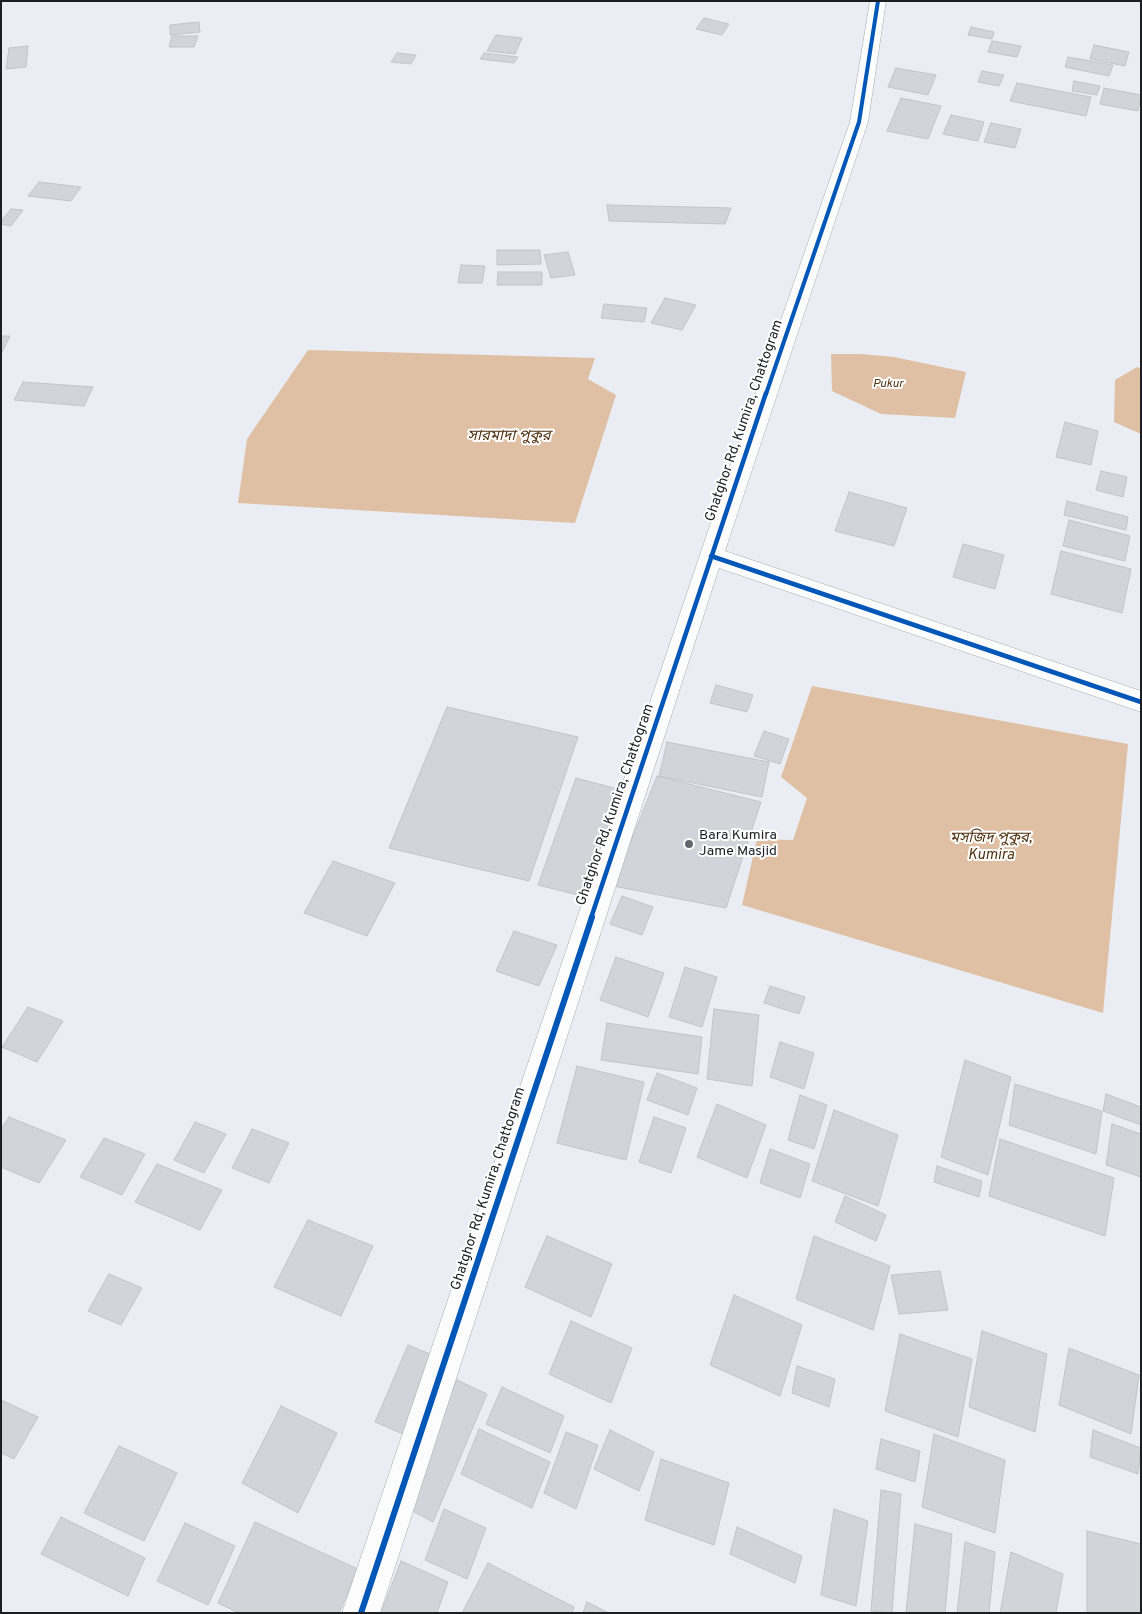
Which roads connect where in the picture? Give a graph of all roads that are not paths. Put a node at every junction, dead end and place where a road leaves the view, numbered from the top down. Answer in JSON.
{"nodes":[{"id":1,"x":878,"y":1,"type":"edge"},
{"id":2,"x":711,"y":556,"type":"junction"},
{"id":3,"x":1141,"y":702,"type":"edge"},
{"id":4,"x":361,"y":1613,"type":"edge"}],
"edges":[{"from":1,"to":2,"type":"street","name":"Ghatghor Rd, Kumira, Chattogram"},
{"from":2,"to":3,"type":"street"},
{"from":2,"to":4,"type":"street","name":"Ghatghor Rd, Kumira, Chattogram"}]}
